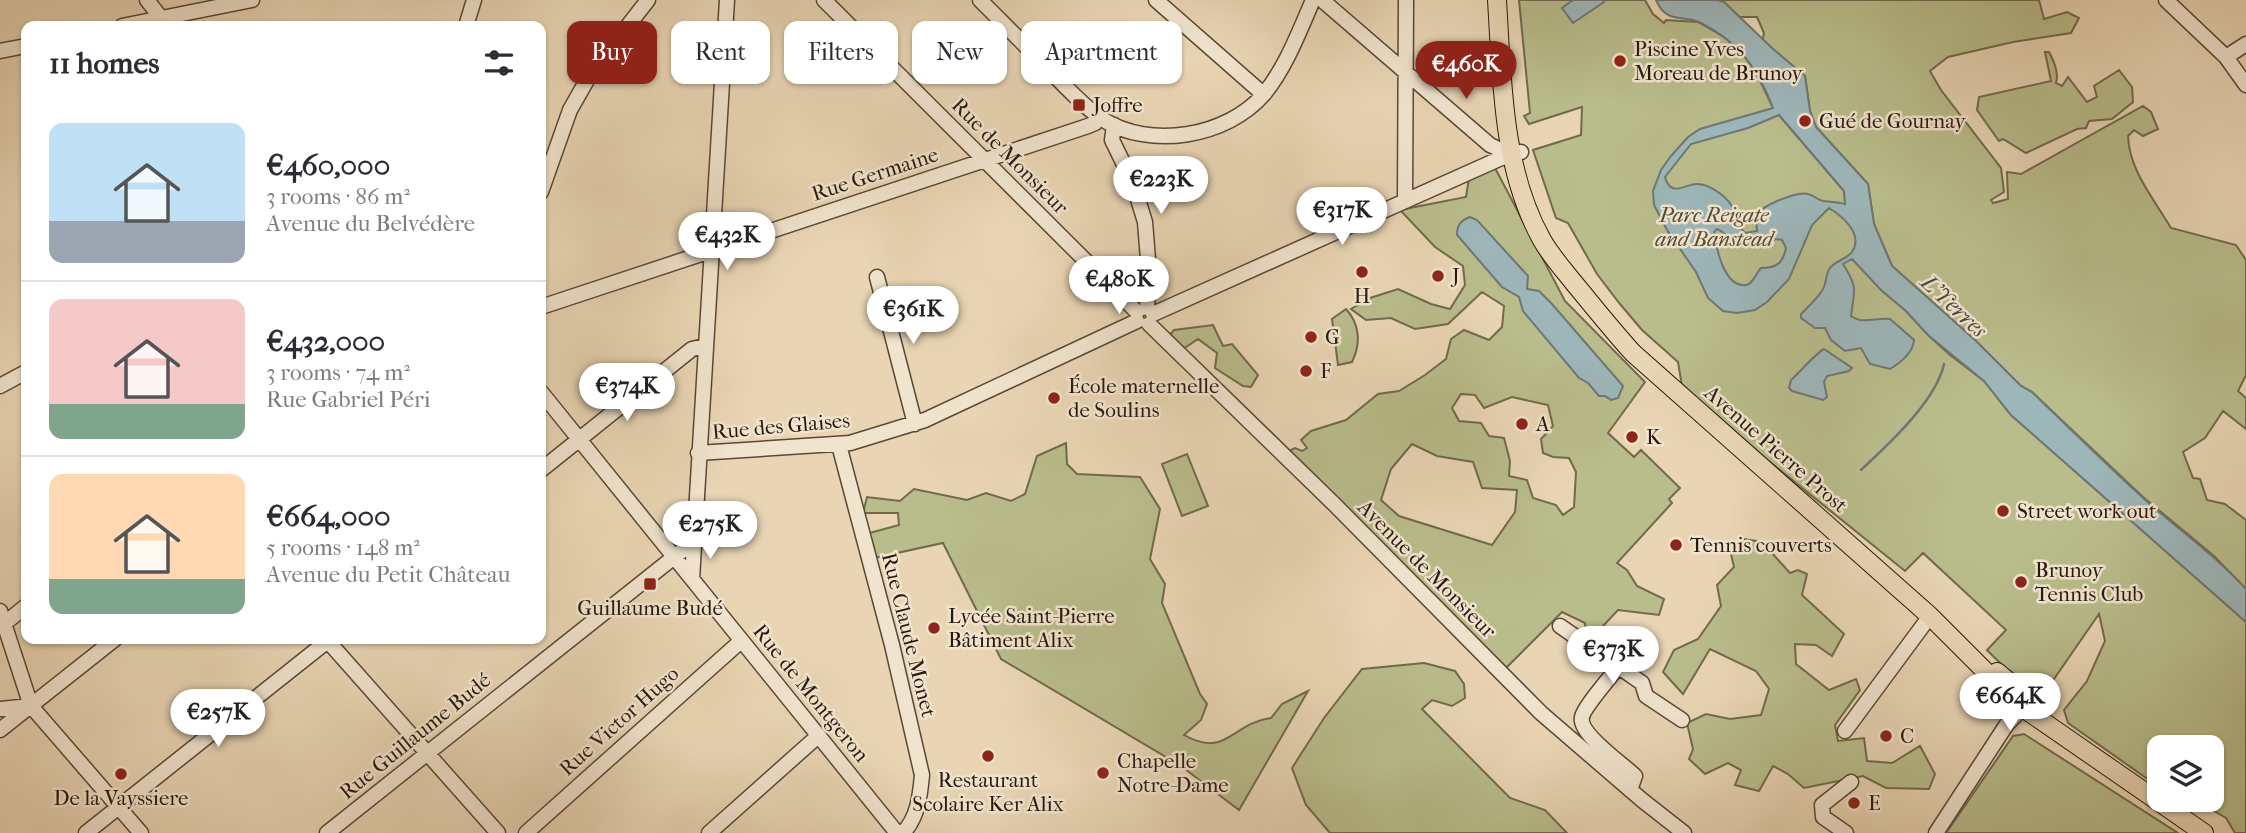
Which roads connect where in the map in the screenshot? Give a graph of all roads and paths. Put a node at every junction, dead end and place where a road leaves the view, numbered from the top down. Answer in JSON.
{"nodes":[{"id":1,"x":147,"y":0,"type":"edge"},
{"id":2,"x":252,"y":0,"type":"edge"},
{"id":3,"x":474,"y":0,"type":"edge"},
{"id":4,"x":648,"y":0,"type":"edge"},
{"id":5,"x":727,"y":0,"type":"edge"},
{"id":6,"x":824,"y":0,"type":"edge"},
{"id":7,"x":980,"y":0,"type":"edge"},
{"id":8,"x":1156,"y":0,"type":"edge"},
{"id":9,"x":1313,"y":0,"type":"edge"},
{"id":10,"x":1322,"y":0,"type":"edge"},
{"id":11,"x":1406,"y":0,"type":"edge"},
{"id":12,"x":1497,"y":0,"type":"edge"},
{"id":13,"x":1503,"y":0,"type":"edge"},
{"id":14,"x":2166,"y":0,"type":"edge"},
{"id":15,"x":224,"y":2,"type":"edge"},
{"id":16,"x":161,"y":18,"type":"junction"},
{"id":17,"x":146,"y":21,"type":"edge"},
{"id":18,"x":468,"y":21,"type":"edge"},
{"id":19,"x":2246,"y":44,"type":"edge"},
{"id":20,"x":21,"y":47,"type":"edge"},
{"id":21,"x":0,"y":51,"type":"edge"},
{"id":22,"x":2227,"y":57,"type":"junction"},
{"id":23,"x":1406,"y":72,"type":"junction"},
{"id":24,"x":2246,"y":85,"type":"edge"},
{"id":25,"x":1264,"y":94,"type":"junction"},
{"id":26,"x":1100,"y":117,"type":"junction"},
{"id":27,"x":1114,"y":125,"type":"junction"},
{"id":28,"x":1517,"y":154,"type":"junction"},
{"id":29,"x":985,"y":160,"type":"junction"},
{"id":30,"x":546,"y":178,"type":"edge"},
{"id":31,"x":1405,"y":201,"type":"junction"},
{"id":32,"x":711,"y":250,"type":"junction"},
{"id":33,"x":877,"y":277,"type":"dead end"},
{"id":34,"x":546,"y":305,"type":"edge"},
{"id":35,"x":1145,"y":316,"type":"junction"},
{"id":36,"x":705,"y":346,"type":"junction"},
{"id":37,"x":21,"y":375,"type":"edge"},
{"id":38,"x":0,"y":387,"type":"edge"},
{"id":39,"x":546,"y":398,"type":"edge"},
{"id":40,"x":915,"y":424,"type":"junction"},
{"id":41,"x":579,"y":440,"type":"junction"},
{"id":42,"x":839,"y":445,"type":"junction"},
{"id":43,"x":698,"y":453,"type":"junction"},
{"id":44,"x":546,"y":466,"type":"edge"},
{"id":45,"x":693,"y":542,"type":"junction"},
{"id":46,"x":674,"y":558,"type":"junction"},
{"id":47,"x":692,"y":579,"type":"junction"},
{"id":48,"x":21,"y":608,"type":"edge"},
{"id":49,"x":1930,"y":615,"type":"junction"},
{"id":50,"x":2,"y":617,"type":"edge"},
{"id":51,"x":1560,"y":626,"type":"dead end"},
{"id":52,"x":741,"y":641,"type":"junction"},
{"id":53,"x":109,"y":644,"type":"edge"},
{"id":54,"x":322,"y":644,"type":"edge"},
{"id":55,"x":332,"y":644,"type":"edge"},
{"id":56,"x":1617,"y":668,"type":"junction"},
{"id":57,"x":2019,"y":705,"type":"junction"},
{"id":58,"x":31,"y":706,"type":"junction"},
{"id":59,"x":0,"y":709,"type":"edge"},
{"id":60,"x":1682,"y":720,"type":"dead end"},
{"id":61,"x":0,"y":730,"type":"edge"},
{"id":62,"x":1845,"y":731,"type":"dead end"},
{"id":63,"x":818,"y":736,"type":"junction"},
{"id":64,"x":427,"y":754,"type":"junction"},
{"id":65,"x":1851,"y":782,"type":"dead end"},
{"id":66,"x":1630,"y":790,"type":"junction"},
{"id":67,"x":118,"y":808,"type":"junction"},
{"id":68,"x":897,"y":832,"type":"edge"},
{"id":69,"x":86,"y":833,"type":"edge"},
{"id":70,"x":141,"y":833,"type":"edge"},
{"id":71,"x":327,"y":833,"type":"edge"},
{"id":72,"x":498,"y":833,"type":"edge"},
{"id":73,"x":526,"y":833,"type":"edge"},
{"id":74,"x":709,"y":833,"type":"edge"},
{"id":75,"x":1684,"y":833,"type":"edge"},
{"id":76,"x":1846,"y":833,"type":"edge"},
{"id":77,"x":1936,"y":833,"type":"edge"},
{"id":78,"x":2204,"y":833,"type":"edge"}],
"edges":[{"from":1,"to":16,"type":"street"},
{"from":2,"to":15,"type":"street"},
{"from":3,"to":18,"type":"street"},
{"from":4,"to":30,"type":"street"},
{"from":5,"to":32,"type":"street"},
{"from":6,"to":29,"type":"street","name":"Rue de Monsieur"},
{"from":7,"to":26,"type":"street"},
{"from":8,"to":25,"type":"street"},
{"from":9,"to":25,"type":"street"},
{"from":10,"to":23,"type":"street"},
{"from":11,"to":23,"type":"street"},
{"from":12,"to":28,"type":"main road","name":"Avenue Pierre Prost"},
{"from":13,"to":28,"type":"main road","name":"Avenue Pierre Prost"},
{"from":14,"to":22,"type":"street"},
{"from":15,"to":16,"type":"street"},
{"from":16,"to":17,"type":"street"},
{"from":19,"to":22,"type":"street"},
{"from":20,"to":21,"type":"street"},
{"from":22,"to":24,"type":"street"},
{"from":23,"to":28,"type":"street"},
{"from":23,"to":31,"type":"street"},
{"from":25,"to":27,"type":"street"},
{"from":26,"to":27,"type":"street"},
{"from":26,"to":29,"type":"street","name":"Rue Germaine"},
{"from":27,"to":35,"type":"street"},
{"from":28,"to":31,"type":"street","name":"Rue des Glaises"},
{"from":28,"to":49,"type":"main road","name":"Avenue Pierre Prost"},
{"from":29,"to":32,"type":"street","name":"Rue Germaine"},
{"from":29,"to":35,"type":"street","name":"Rue de Monsieur"},
{"from":31,"to":35,"type":"street","name":"Rue des Glaises"},
{"from":32,"to":34,"type":"street","name":"Rue Germaine"},
{"from":32,"to":36,"type":"street"},
{"from":33,"to":40,"type":"street"},
{"from":35,"to":40,"type":"street","name":"Rue des Glaises"},
{"from":35,"to":66,"type":"street","name":"Avenue de Monsieur"},
{"from":36,"to":41,"type":"street"},
{"from":36,"to":43,"type":"street"},
{"from":37,"to":38,"type":"street"},
{"from":39,"to":41,"type":"street","name":"Rue de Montgeron"},
{"from":40,"to":42,"type":"street","name":"Rue des Glaises"},
{"from":41,"to":44,"type":"street"},
{"from":41,"to":46,"type":"street","name":"Rue de Montgeron"},
{"from":42,"to":43,"type":"street","name":"Rue des Glaises"},
{"from":42,"to":68,"type":"street","name":"Rue Claude Monet"},
{"from":43,"to":45,"type":"street"},
{"from":45,"to":46,"type":"street","name":"Rue Guillaume Budé"},
{"from":45,"to":47,"type":"street"},
{"from":46,"to":47,"type":"street","name":"Rue de Montgeron"},
{"from":46,"to":64,"type":"street","name":"Rue Guillaume Budé"},
{"from":47,"to":52,"type":"street","name":"Rue de Montgeron"},
{"from":48,"to":50,"type":"street"},
{"from":49,"to":57,"type":"main road","name":"Avenue Pierre Prost"},
{"from":49,"to":62,"type":"street"},
{"from":50,"to":58,"type":"street"},
{"from":51,"to":56,"type":"street"},
{"from":52,"to":63,"type":"street","name":"Rue de Montgeron"},
{"from":52,"to":73,"type":"street","name":"Rue Victor Hugo"},
{"from":53,"to":58,"type":"street"},
{"from":54,"to":67,"type":"street"},
{"from":55,"to":64,"type":"street"},
{"from":56,"to":60,"type":"street"},
{"from":56,"to":66,"type":"street"},
{"from":57,"to":77,"type":"street"},
{"from":57,"to":78,"type":"main road","name":"Avenue Pierre Prost"},
{"from":58,"to":59,"type":"street"},
{"from":58,"to":61,"type":"street"},
{"from":58,"to":67,"type":"street"},
{"from":63,"to":68,"type":"street","name":"Rue de Montgeron"},
{"from":63,"to":74,"type":"street"},
{"from":64,"to":71,"type":"street","name":"Rue Guillaume Budé"},
{"from":64,"to":72,"type":"street"},
{"from":65,"to":76,"type":"street"},
{"from":66,"to":75,"type":"street","name":"Avenue de Monsieur"},
{"from":67,"to":69,"type":"street"},
{"from":67,"to":70,"type":"street"}]}
